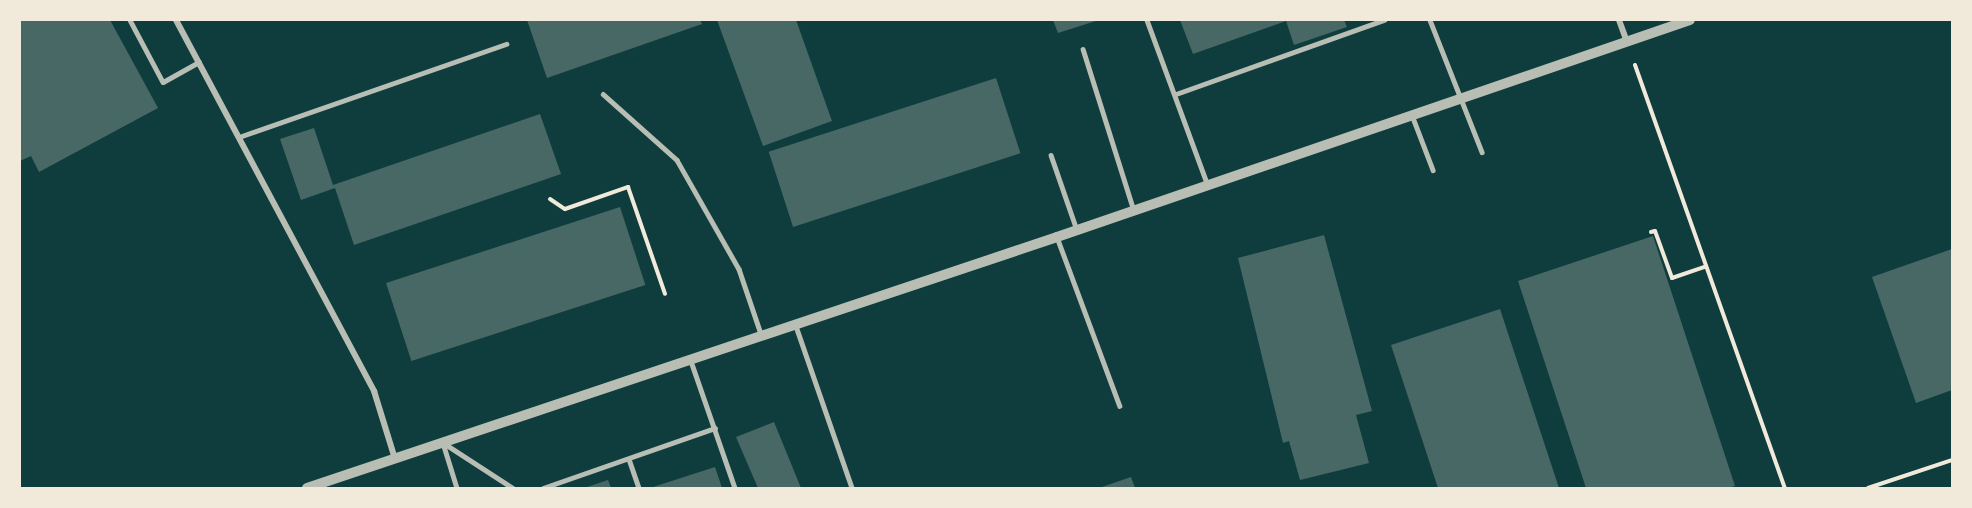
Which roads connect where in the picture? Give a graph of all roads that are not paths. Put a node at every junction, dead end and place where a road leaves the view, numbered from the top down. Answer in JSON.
{"nodes":[{"id":1,"x":130,"y":20,"type":"edge"},
{"id":2,"x":177,"y":20,"type":"edge"},
{"id":3,"x":1147,"y":20,"type":"edge"},
{"id":4,"x":1384,"y":20,"type":"edge"},
{"id":5,"x":1430,"y":20,"type":"edge"},
{"id":6,"x":1619,"y":20,"type":"edge"},
{"id":7,"x":1689,"y":20,"type":"edge"},
{"id":8,"x":1627,"y":42,"type":"junction"},
{"id":9,"x":506,"y":44,"type":"dead end"},
{"id":10,"x":1083,"y":48,"type":"dead end"},
{"id":11,"x":199,"y":62,"type":"junction"},
{"id":12,"x":603,"y":94,"type":"dead end"},
{"id":13,"x":1176,"y":94,"type":"junction"},
{"id":14,"x":1461,"y":98,"type":"junction"},
{"id":15,"x":1412,"y":115,"type":"junction"},
{"id":16,"x":239,"y":137,"type":"junction"},
{"id":17,"x":1482,"y":152,"type":"dead end"},
{"id":18,"x":1051,"y":155,"type":"dead end"},
{"id":19,"x":1433,"y":170,"type":"dead end"},
{"id":20,"x":1208,"y":186,"type":"junction"},
{"id":21,"x":1134,"y":211,"type":"junction"},
{"id":22,"x":1077,"y":230,"type":"junction"},
{"id":23,"x":1058,"y":237,"type":"junction"},
{"id":24,"x":796,"y":326,"type":"junction"},
{"id":25,"x":762,"y":337,"type":"junction"},
{"id":26,"x":692,"y":361,"type":"junction"},
{"id":27,"x":1120,"y":406,"type":"dead end"},
{"id":28,"x":715,"y":428,"type":"junction"},
{"id":29,"x":443,"y":443,"type":"junction"},
{"id":30,"x":395,"y":459,"type":"junction"},
{"id":31,"x":629,"y":459,"type":"junction"},
{"id":32,"x":307,"y":489,"type":"edge"},
{"id":33,"x":457,"y":489,"type":"edge"},
{"id":34,"x":513,"y":489,"type":"edge"},
{"id":35,"x":543,"y":489,"type":"edge"},
{"id":36,"x":639,"y":489,"type":"edge"},
{"id":37,"x":735,"y":489,"type":"edge"},
{"id":38,"x":852,"y":489,"type":"edge"}],
"edges":[{"from":1,"to":11,"type":"lane"},
{"from":2,"to":11,"type":"street"},
{"from":3,"to":13,"type":"lane"},
{"from":4,"to":13,"type":"lane"},
{"from":5,"to":14,"type":"lane"},
{"from":6,"to":8,"type":"street"},
{"from":7,"to":8,"type":"street"},
{"from":8,"to":14,"type":"street"},
{"from":9,"to":16,"type":"lane"},
{"from":10,"to":21,"type":"lane"},
{"from":11,"to":16,"type":"street"},
{"from":12,"to":25,"type":"lane"},
{"from":13,"to":20,"type":"lane"},
{"from":14,"to":15,"type":"street"},
{"from":14,"to":17,"type":"lane"},
{"from":15,"to":19,"type":"lane"},
{"from":15,"to":20,"type":"street"},
{"from":16,"to":30,"type":"street"},
{"from":18,"to":22,"type":"lane"},
{"from":20,"to":21,"type":"street"},
{"from":21,"to":22,"type":"street"},
{"from":22,"to":23,"type":"street"},
{"from":23,"to":24,"type":"street"},
{"from":23,"to":27,"type":"lane"},
{"from":24,"to":25,"type":"street"},
{"from":24,"to":38,"type":"lane"},
{"from":25,"to":26,"type":"street"},
{"from":26,"to":28,"type":"lane"},
{"from":26,"to":29,"type":"street"},
{"from":28,"to":31,"type":"lane"},
{"from":28,"to":37,"type":"lane"},
{"from":29,"to":30,"type":"street"},
{"from":29,"to":33,"type":"lane"},
{"from":29,"to":34,"type":"lane"},
{"from":30,"to":32,"type":"street"},
{"from":31,"to":35,"type":"lane"},
{"from":31,"to":36,"type":"lane"}]}
